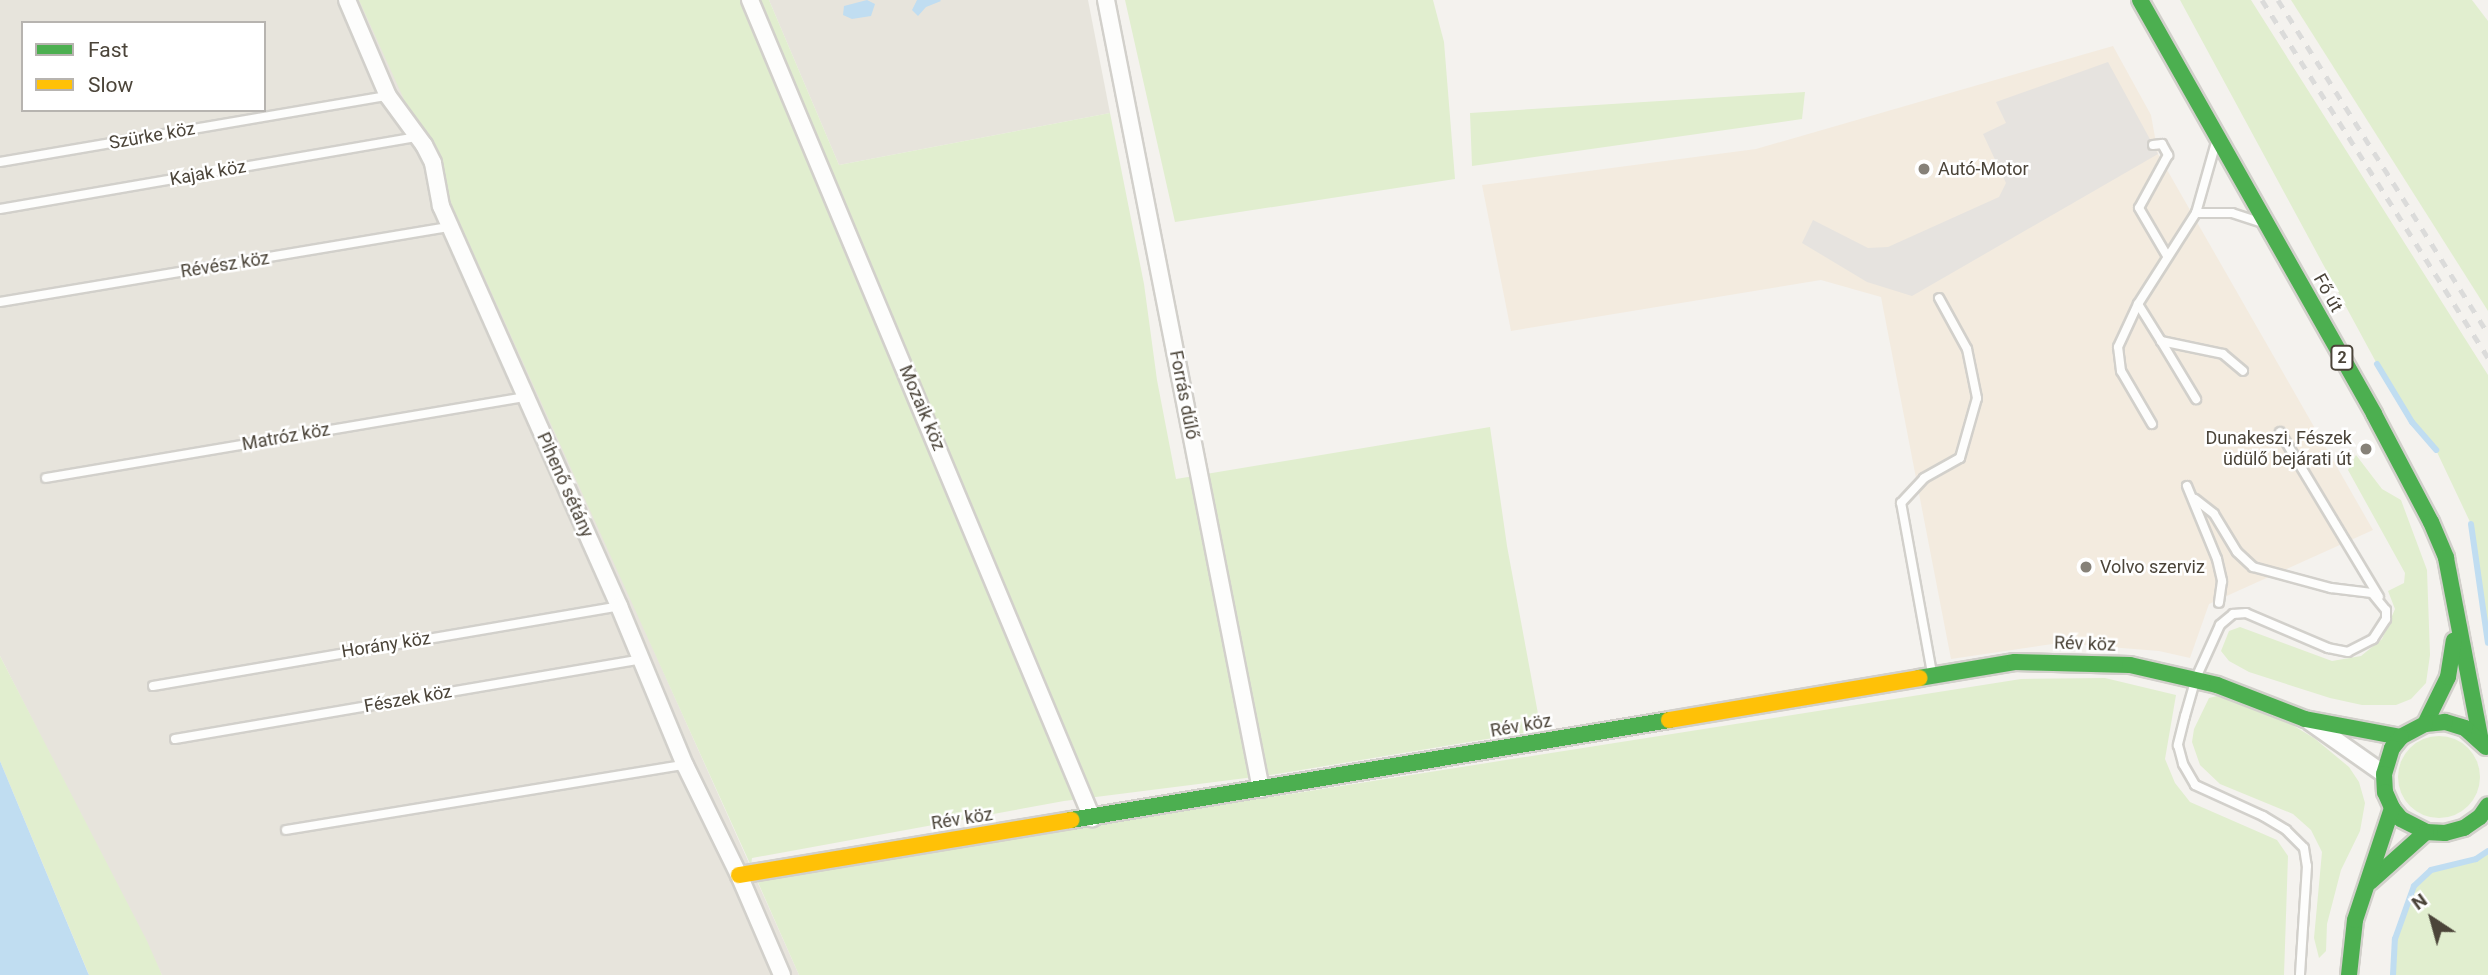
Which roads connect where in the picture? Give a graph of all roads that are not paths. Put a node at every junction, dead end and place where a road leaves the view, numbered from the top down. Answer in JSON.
{"nodes":[{"id":1,"x":347,"y":0,"type":"edge"},
{"id":2,"x":750,"y":0,"type":"edge"},
{"id":3,"x":1106,"y":0,"type":"edge"},
{"id":4,"x":2140,"y":0,"type":"edge"},
{"id":5,"x":388,"y":96,"type":"junction"},
{"id":6,"x":416,"y":138,"type":"junction"},
{"id":7,"x":2218,"y":138,"type":"junction"},
{"id":8,"x":2153,"y":145,"type":"dead end"},
{"id":9,"x":0,"y":162,"type":"edge"},
{"id":10,"x":0,"y":209,"type":"edge"},
{"id":11,"x":2196,"y":213,"type":"junction"},
{"id":12,"x":2267,"y":224,"type":"junction"},
{"id":13,"x":450,"y":227,"type":"junction"},
{"id":14,"x":2167,"y":256,"type":"junction"},
{"id":15,"x":1939,"y":298,"type":"dead end"},
{"id":16,"x":0,"y":302,"type":"edge"},
{"id":17,"x":2138,"y":303,"type":"junction"},
{"id":18,"x":2161,"y":341,"type":"junction"},
{"id":19,"x":2243,"y":371,"type":"dead end"},
{"id":20,"x":526,"y":397,"type":"junction"},
{"id":21,"x":2196,"y":399,"type":"dead end"},
{"id":22,"x":2152,"y":424,"type":"dead end"},
{"id":23,"x":2280,"y":432,"type":"dead end"},
{"id":24,"x":46,"y":478,"type":"dead end"},
{"id":25,"x":2187,"y":486,"type":"dead end"},
{"id":26,"x":2195,"y":499,"type":"junction"},
{"id":27,"x":2381,"y":601,"type":"junction"},
{"id":28,"x":2219,"y":603,"type":"dead end"},
{"id":29,"x":619,"y":607,"type":"junction"},
{"id":30,"x":2457,"y":615,"type":"junction"},
{"id":31,"x":641,"y":659,"type":"junction"},
{"id":32,"x":1933,"y":676,"type":"junction"},
{"id":33,"x":2196,"y":678,"type":"junction"},
{"id":34,"x":153,"y":686,"type":"dead end"},
{"id":35,"x":2305,"y":719,"type":"junction"},
{"id":36,"x":2425,"y":724,"type":"junction"},
{"id":37,"x":2401,"y":737,"type":"junction"},
{"id":38,"x":175,"y":739,"type":"dead end"},
{"id":39,"x":2485,"y":746,"type":"edge"},
{"id":40,"x":685,"y":765,"type":"junction"},
{"id":41,"x":2384,"y":774,"type":"junction"},
{"id":42,"x":1261,"y":789,"type":"junction"},
{"id":43,"x":2392,"y":808,"type":"junction"},
{"id":44,"x":2485,"y":812,"type":"edge"},
{"id":45,"x":1092,"y":818,"type":"junction"},
{"id":46,"x":286,"y":831,"type":"dead end"},
{"id":47,"x":2426,"y":832,"type":"junction"},
{"id":48,"x":739,"y":875,"type":"junction"},
{"id":49,"x":2370,"y":882,"type":"junction"},
{"id":50,"x":782,"y":975,"type":"edge"},
{"id":51,"x":2300,"y":975,"type":"edge"},
{"id":52,"x":2349,"y":975,"type":"edge"}],
"edges":[{"from":1,"to":5,"type":"street","name":"Pihenő sétány"},
{"from":2,"to":45,"type":"street","name":"Mozaik köz"},
{"from":3,"to":42,"type":"street","name":"Forrás dűlő"},
{"from":4,"to":7,"type":"street","name":"Fő út","number":"2"},
{"from":5,"to":6,"type":"street","name":"Pihenő sétány"},
{"from":5,"to":9,"type":"lane","name":"Szürke köz"},
{"from":6,"to":10,"type":"lane","name":"Kajak köz"},
{"from":6,"to":13,"type":"street","name":"Pihenő sétány"},
{"from":7,"to":11,"type":"lane"},
{"from":7,"to":12,"type":"street","name":"Fő út","number":"2"},
{"from":8,"to":14,"type":"lane"},
{"from":11,"to":12,"type":"lane"},
{"from":11,"to":14,"type":"lane"},
{"from":12,"to":30,"type":"street","name":"Fő út","number":"2"},
{"from":13,"to":16,"type":"lane","name":"Révész köz"},
{"from":13,"to":20,"type":"street","name":"Pihenő sétány"},
{"from":14,"to":17,"type":"lane"},
{"from":15,"to":32,"type":"lane"},
{"from":17,"to":18,"type":"lane"},
{"from":17,"to":22,"type":"lane"},
{"from":18,"to":19,"type":"lane"},
{"from":18,"to":21,"type":"lane"},
{"from":20,"to":24,"type":"lane","name":"Matróz köz"},
{"from":20,"to":29,"type":"street","name":"Pihenő sétány"},
{"from":23,"to":27,"type":"lane"},
{"from":25,"to":26,"type":"lane"},
{"from":26,"to":27,"type":"lane"},
{"from":26,"to":28,"type":"lane"},
{"from":27,"to":33,"type":"lane"},
{"from":29,"to":31,"type":"street","name":"Pihenő sétány"},
{"from":29,"to":34,"type":"lane","name":"Horány köz"},
{"from":30,"to":36,"type":"street","name":"Fő út","number":"2"},
{"from":30,"to":39,"type":"street","name":"Fő út","number":"2"},
{"from":31,"to":38,"type":"lane","name":"Fészek köz"},
{"from":31,"to":40,"type":"street","name":"Pihenő sétány"},
{"from":32,"to":33,"type":"street","name":"Rév köz"},
{"from":32,"to":42,"type":"street","name":"Rév köz"},
{"from":33,"to":35,"type":"street","name":"Rév köz"},
{"from":33,"to":51,"type":"lane"},
{"from":35,"to":37,"type":"street","name":"Rév köz"},
{"from":35,"to":41,"type":"street","name":"Rév köz"},
{"from":36,"to":37,"type":"street"},
{"from":36,"to":39,"type":"street","name":"Fő út"},
{"from":37,"to":41,"type":"street"},
{"from":40,"to":46,"type":"lane"},
{"from":40,"to":48,"type":"street","name":"Pihenő sétány"},
{"from":41,"to":43,"type":"street"},
{"from":42,"to":45,"type":"street","name":"Rév köz"},
{"from":43,"to":47,"type":"street"},
{"from":43,"to":49,"type":"street"},
{"from":44,"to":47,"type":"street"},
{"from":45,"to":48,"type":"street","name":"Rév köz"},
{"from":47,"to":49,"type":"street"},
{"from":48,"to":50,"type":"street","name":"Pihenő sétány"},
{"from":49,"to":52,"type":"street"}]}
